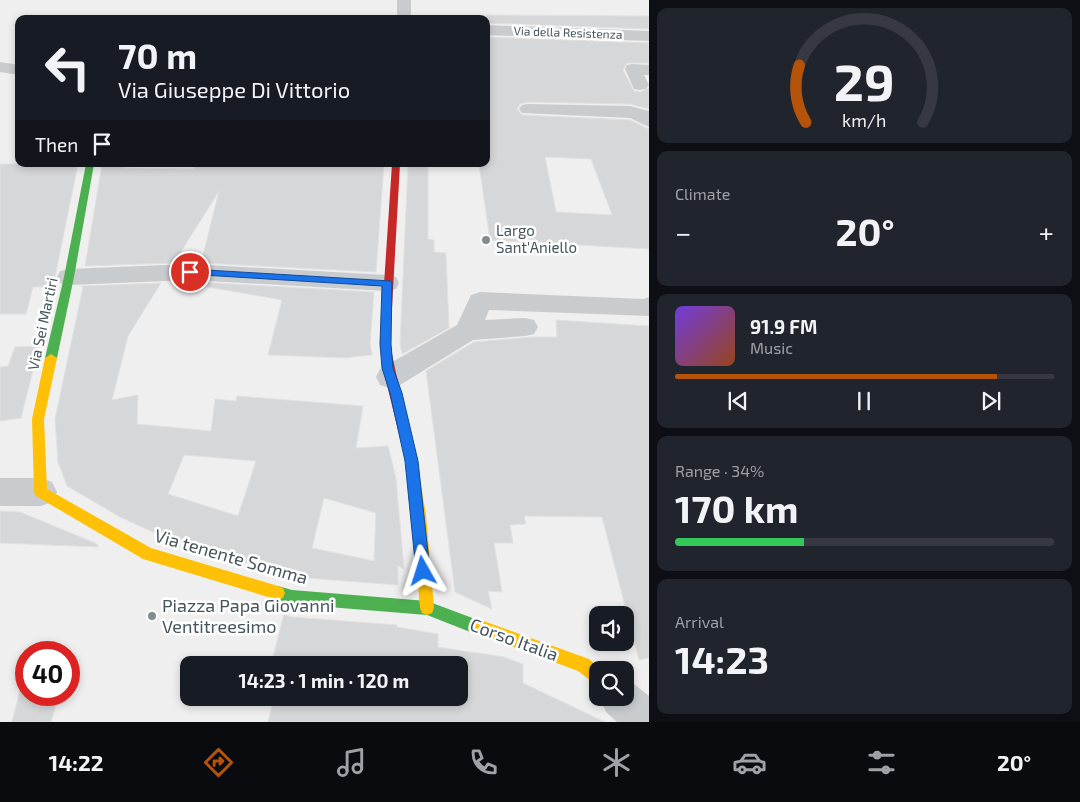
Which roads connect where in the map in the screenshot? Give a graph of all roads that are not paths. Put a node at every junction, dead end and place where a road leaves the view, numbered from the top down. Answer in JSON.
{"nodes":[{"id":1,"x":404,"y":0,"type":"edge"},
{"id":2,"x":404,"y":15,"type":"edge"},
{"id":3,"x":490,"y":30,"type":"edge"},
{"id":4,"x":649,"y":36,"type":"edge"},
{"id":5,"x":619,"y":41,"type":"dead end"},
{"id":6,"x":649,"y":42,"type":"edge"},
{"id":7,"x":0,"y":68,"type":"edge"},
{"id":8,"x":15,"y":70,"type":"edge"},
{"id":9,"x":649,"y":70,"type":"edge"},
{"id":10,"x":640,"y":85,"type":"dead end"},
{"id":11,"x":528,"y":109,"type":"dead end"},
{"id":12,"x":649,"y":121,"type":"edge"},
{"id":13,"x":89,"y":167,"type":"edge"},
{"id":14,"x":396,"y":167,"type":"edge"},
{"id":15,"x":69,"y":277,"type":"junction"},
{"id":16,"x":387,"y":283,"type":"junction"},
{"id":17,"x":649,"y":306,"type":"edge"},
{"id":18,"x":525,"y":327,"type":"dead end"},
{"id":19,"x":468,"y":331,"type":"junction"},
{"id":20,"x":390,"y":377,"type":"junction"},
{"id":21,"x":0,"y":492,"type":"edge"},
{"id":22,"x":40,"y":492,"type":"junction"},
{"id":23,"x":427,"y":608,"type":"junction"},
{"id":24,"x":589,"y":670,"type":"edge"},
{"id":25,"x":629,"y":706,"type":"edge"},
{"id":26,"x":648,"y":722,"type":"edge"}],
"edges":[{"from":1,"to":2,"type":"street"},
{"from":3,"to":4,"type":"street","name":"Via della Resistenza"},
{"from":5,"to":6,"type":"street"},
{"from":7,"to":8,"type":"street"},
{"from":9,"to":10,"type":"street"},
{"from":11,"to":12,"type":"street"},
{"from":13,"to":15,"type":"street","name":"Via Sei Martiri"},
{"from":14,"to":16,"type":"street"},
{"from":15,"to":16,"type":"street"},
{"from":15,"to":22,"type":"street","name":"Via Sei Martiri"},
{"from":16,"to":20,"type":"street"},
{"from":17,"to":19,"type":"street"},
{"from":18,"to":19,"type":"street"},
{"from":19,"to":20,"type":"street"},
{"from":20,"to":23,"type":"street"},
{"from":21,"to":22,"type":"street"},
{"from":22,"to":23,"type":"street","name":"Via tenente Somma"},
{"from":23,"to":24,"type":"street","name":"Corso Italia"},
{"from":25,"to":26,"type":"street"}]}
